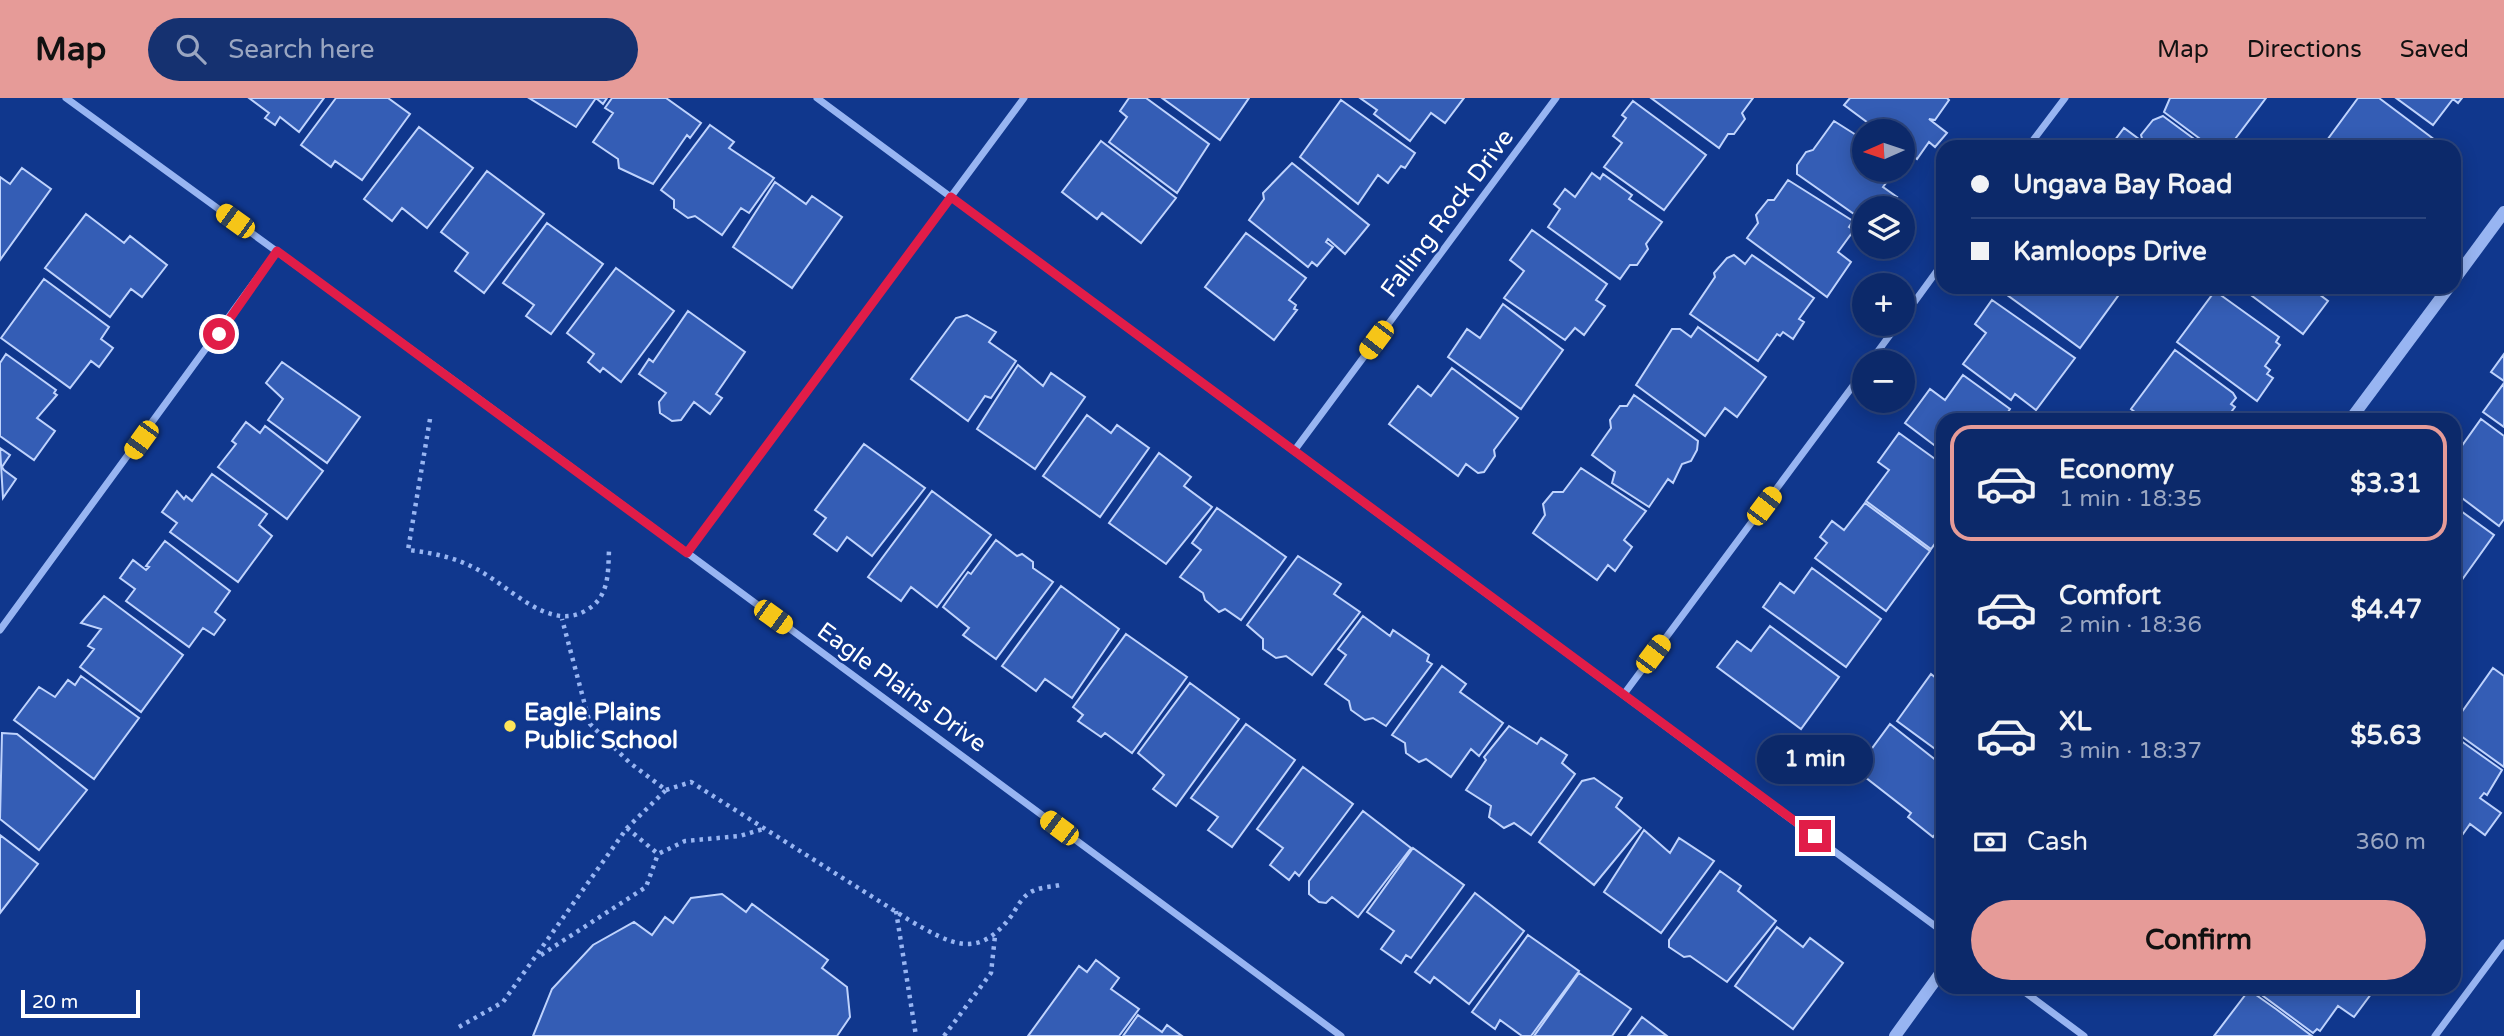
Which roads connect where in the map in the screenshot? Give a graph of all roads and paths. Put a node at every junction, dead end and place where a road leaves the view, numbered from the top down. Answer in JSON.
{"nodes":[{"id":1,"x":66,"y":98,"type":"edge"},
{"id":2,"x":817,"y":98,"type":"edge"},
{"id":3,"x":1024,"y":98,"type":"edge"},
{"id":4,"x":1556,"y":98,"type":"edge"},
{"id":5,"x":2064,"y":98,"type":"edge"},
{"id":6,"x":2033,"y":140,"type":"edge"},
{"id":7,"x":951,"y":197,"type":"junction"},
{"id":8,"x":2504,"y":212,"type":"edge"},
{"id":9,"x":277,"y":251,"type":"junction"},
{"id":10,"x":2461,"y":270,"type":"edge"},
{"id":11,"x":1936,"y":272,"type":"edge"},
{"id":12,"x":2444,"y":294,"type":"edge"},
{"id":13,"x":1915,"y":300,"type":"edge"},
{"id":14,"x":1852,"y":387,"type":"edge"},
{"id":15,"x":2355,"y":413,"type":"edge"},
{"id":16,"x":430,"y":419,"type":"dead end"},
{"id":17,"x":1294,"y":452,"type":"junction"},
{"id":18,"x":609,"y":550,"type":"dead end"},
{"id":19,"x":687,"y":553,"type":"junction"},
{"id":20,"x":562,"y":619,"type":"junction"},
{"id":21,"x":0,"y":631,"type":"edge"},
{"id":22,"x":1624,"y":694,"type":"junction"},
{"id":23,"x":666,"y":790,"type":"junction"},
{"id":24,"x":627,"y":828,"type":"junction"},
{"id":25,"x":764,"y":828,"type":"junction"},
{"id":26,"x":658,"y":854,"type":"junction"},
{"id":27,"x":1060,"y":885,"type":"dead end"},
{"id":28,"x":896,"y":911,"type":"junction"},
{"id":29,"x":1936,"y":927,"type":"edge"},
{"id":30,"x":995,"y":935,"type":"junction"},
{"id":31,"x":2504,"y":943,"type":"edge"},
{"id":32,"x":536,"y":957,"type":"junction"},
{"id":33,"x":1936,"y":979,"type":"edge"},
{"id":34,"x":2027,"y":994,"type":"edge"},
{"id":35,"x":459,"y":1027,"type":"dead end"},
{"id":36,"x":916,"y":1036,"type":"edge"},
{"id":37,"x":944,"y":1036,"type":"edge"},
{"id":38,"x":1341,"y":1036,"type":"edge"},
{"id":39,"x":1895,"y":1036,"type":"edge"},
{"id":40,"x":2084,"y":1036,"type":"edge"},
{"id":41,"x":2435,"y":1036,"type":"edge"}],
"edges":[{"from":1,"to":9,"type":"street","name":"Eagle Plains Drive"},
{"from":2,"to":7,"type":"street"},
{"from":3,"to":7,"type":"street"},
{"from":4,"to":17,"type":"street","name":"Falling Rock Drive"},
{"from":5,"to":6,"type":"street"},
{"from":7,"to":17,"type":"street"},
{"from":7,"to":19,"type":"street"},
{"from":8,"to":10,"type":"street"},
{"from":9,"to":19,"type":"street","name":"Eagle Plains Drive"},
{"from":9,"to":21,"type":"street"},
{"from":11,"to":13,"type":"street"},
{"from":12,"to":15,"type":"street"},
{"from":14,"to":22,"type":"street"},
{"from":16,"to":20,"type":"path"},
{"from":17,"to":22,"type":"street"},
{"from":18,"to":20,"type":"path"},
{"from":19,"to":38,"type":"street","name":"Eagle Plains Drive"},
{"from":20,"to":23,"type":"path"},
{"from":22,"to":29,"type":"street"},
{"from":23,"to":24,"type":"path"},
{"from":23,"to":25,"type":"path"},
{"from":24,"to":26,"type":"path"},
{"from":24,"to":32,"type":"path"},
{"from":25,"to":26,"type":"path"},
{"from":25,"to":28,"type":"path"},
{"from":26,"to":32,"type":"path"},
{"from":27,"to":30,"type":"path"},
{"from":28,"to":30,"type":"path"},
{"from":28,"to":36,"type":"path"},
{"from":30,"to":37,"type":"path"},
{"from":31,"to":41,"type":"street"},
{"from":32,"to":35,"type":"path"},
{"from":33,"to":39,"type":"street"},
{"from":34,"to":40,"type":"street"}]}
